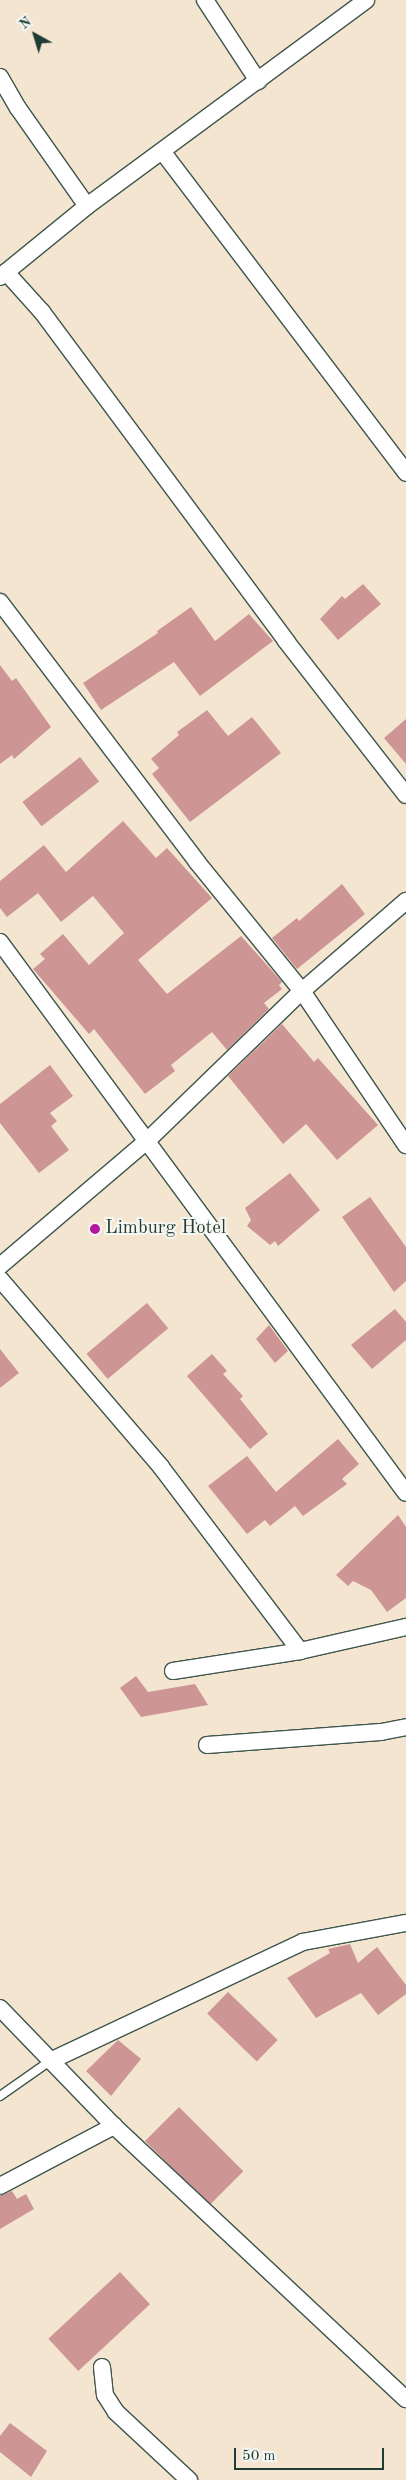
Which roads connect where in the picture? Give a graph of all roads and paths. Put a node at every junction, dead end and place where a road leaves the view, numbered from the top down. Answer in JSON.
{"nodes":[{"id":1,"x":205,"y":0,"type":"edge"},
{"id":2,"x":366,"y":0,"type":"edge"},
{"id":3,"x":0,"y":77,"type":"edge"},
{"id":4,"x":258,"y":81,"type":"junction"},
{"id":5,"x":162,"y":151,"type":"junction"},
{"id":6,"x":87,"y":206,"type":"junction"},
{"id":7,"x":3,"y":275,"type":"edge"},
{"id":8,"x":406,"y":473,"type":"edge"},
{"id":9,"x":0,"y":602,"type":"edge"},
{"id":10,"x":406,"y":796,"type":"edge"},
{"id":11,"x":406,"y":901,"type":"edge"},
{"id":12,"x":0,"y":942,"type":"edge"},
{"id":13,"x":302,"y":991,"type":"junction"},
{"id":14,"x":148,"y":1140,"type":"junction"},
{"id":15,"x":406,"y":1145,"type":"edge"},
{"id":16,"x":0,"y":1266,"type":"edge"},
{"id":17,"x":0,"y":1279,"type":"edge"},
{"id":18,"x":406,"y":1493,"type":"edge"},
{"id":19,"x":406,"y":1627,"type":"edge"},
{"id":20,"x":300,"y":1651,"type":"junction"},
{"id":21,"x":173,"y":1671,"type":"dead end"},
{"id":22,"x":406,"y":1727,"type":"edge"},
{"id":23,"x":207,"y":1745,"type":"dead end"},
{"id":24,"x":406,"y":1923,"type":"edge"},
{"id":25,"x":0,"y":2008,"type":"edge"},
{"id":26,"x":50,"y":2061,"type":"junction"},
{"id":27,"x":0,"y":2096,"type":"edge"},
{"id":28,"x":114,"y":2126,"type":"junction"},
{"id":29,"x":0,"y":2186,"type":"edge"},
{"id":30,"x":102,"y":2368,"type":"dead end"},
{"id":31,"x":406,"y":2399,"type":"edge"},
{"id":32,"x":190,"y":2480,"type":"edge"}],
"edges":[{"from":1,"to":4,"type":"street"},
{"from":2,"to":4,"type":"street"},
{"from":3,"to":6,"type":"street"},
{"from":4,"to":5,"type":"street"},
{"from":5,"to":6,"type":"street"},
{"from":5,"to":8,"type":"street"},
{"from":6,"to":7,"type":"street"},
{"from":7,"to":10,"type":"street"},
{"from":9,"to":13,"type":"street"},
{"from":11,"to":13,"type":"street"},
{"from":12,"to":14,"type":"street"},
{"from":13,"to":14,"type":"street"},
{"from":13,"to":15,"type":"street"},
{"from":14,"to":16,"type":"street"},
{"from":14,"to":18,"type":"street"},
{"from":17,"to":20,"type":"street"},
{"from":19,"to":20,"type":"street"},
{"from":20,"to":21,"type":"street"},
{"from":22,"to":23,"type":"street"},
{"from":24,"to":26,"type":"street"},
{"from":25,"to":26,"type":"street"},
{"from":26,"to":27,"type":"lane"},
{"from":26,"to":28,"type":"street"},
{"from":28,"to":29,"type":"street"},
{"from":28,"to":31,"type":"street"},
{"from":30,"to":32,"type":"street"}]}
